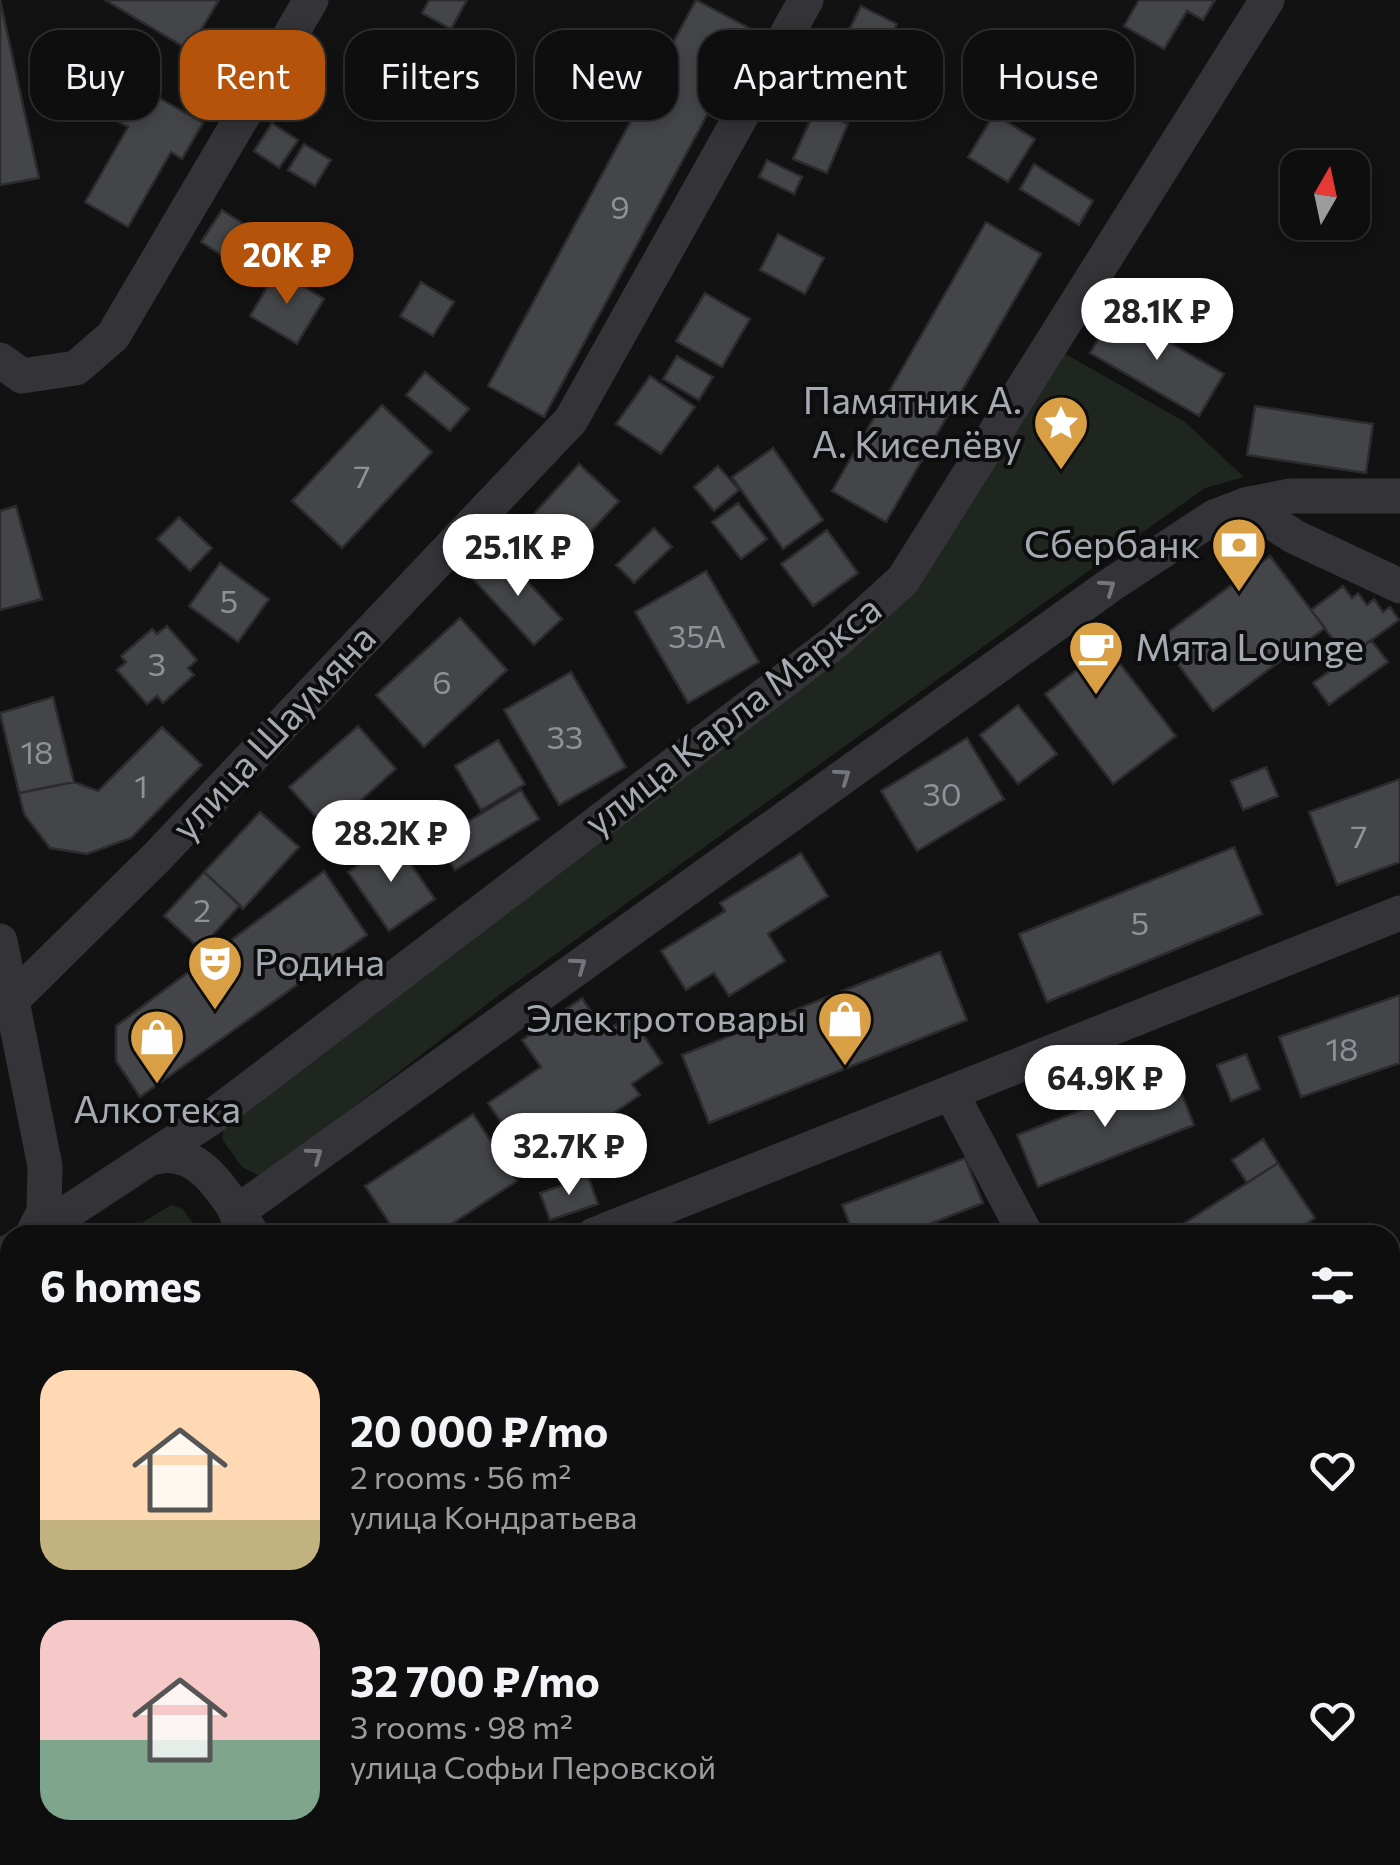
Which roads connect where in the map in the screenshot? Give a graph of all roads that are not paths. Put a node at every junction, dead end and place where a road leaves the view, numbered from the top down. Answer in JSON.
{"nodes":[{"id":1,"x":311,"y":0,"type":"edge"},
{"id":2,"x":806,"y":0,"type":"edge"},
{"id":3,"x":1267,"y":0,"type":"edge"},
{"id":4,"x":0,"y":360,"type":"edge"},
{"id":5,"x":1400,"y":496,"type":"edge"},
{"id":6,"x":1245,"y":505,"type":"junction"},
{"id":7,"x":1400,"y":586,"type":"edge"},
{"id":8,"x":1400,"y":913,"type":"edge"},
{"id":9,"x":0,"y":940,"type":"edge"},
{"id":10,"x":12,"y":1000,"type":"junction"},
{"id":11,"x":952,"y":1095,"type":"junction"},
{"id":12,"x":208,"y":1120,"type":"junction"},
{"id":13,"x":156,"y":1157,"type":"junction"},
{"id":14,"x":200,"y":1164,"type":"junction"},
{"id":15,"x":54,"y":1215,"type":"edge"},
{"id":16,"x":245,"y":1224,"type":"edge"},
{"id":17,"x":620,"y":1225,"type":"edge"},
{"id":18,"x":1021,"y":1225,"type":"edge"}],
"edges":[{"from":1,"to":4,"type":"street"},
{"from":2,"to":10,"type":"street","name":"улица Шаумяна"},
{"from":3,"to":12,"type":"street","name":"улица Карла Маркса"},
{"from":5,"to":6,"type":"street"},
{"from":6,"to":7,"type":"street"},
{"from":16,"to":6,"type":"street","one_way":true},
{"from":8,"to":11,"type":"street"},
{"from":9,"to":10,"type":"street"},
{"from":10,"to":15,"type":"street"},
{"from":11,"to":17,"type":"street"},
{"from":11,"to":18,"type":"street"},
{"from":12,"to":13,"type":"street","name":"улица Карла Маркса"},
{"from":12,"to":14,"type":"street"},
{"from":13,"to":14,"type":"street"},
{"from":13,"to":15,"type":"street","name":"улица Карла Маркса"},
{"from":14,"to":16,"type":"street"}]}
